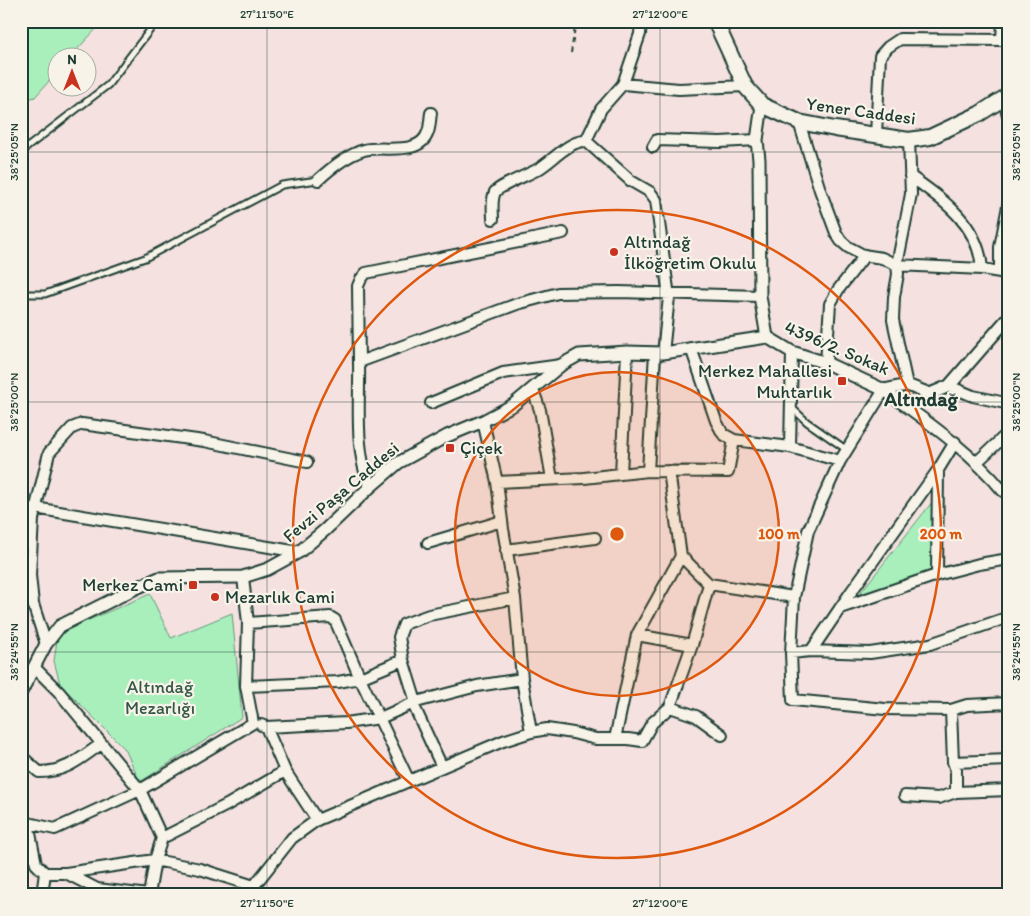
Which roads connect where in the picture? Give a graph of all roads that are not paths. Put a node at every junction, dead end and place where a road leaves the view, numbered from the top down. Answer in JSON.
{"nodes":[{"id":1,"x":162,"y":21,"type":"edge"},
{"id":2,"x":642,"y":21,"type":"edge"},
{"id":3,"x":715,"y":21,"type":"edge"},
{"id":4,"x":1003,"y":21,"type":"edge"},
{"id":5,"x":623,"y":84,"type":"junction"},
{"id":6,"x":746,"y":86,"type":"junction"},
{"id":7,"x":1006,"y":98,"type":"edge"},
{"id":8,"x":762,"y":105,"type":"junction"},
{"id":9,"x":430,"y":113,"type":"dead end"},
{"id":10,"x":1009,"y":119,"type":"edge"},
{"id":11,"x":799,"y":122,"type":"junction"},
{"id":12,"x":876,"y":135,"type":"junction"},
{"id":13,"x":757,"y":140,"type":"junction"},
{"id":14,"x":909,"y":140,"type":"junction"},
{"id":15,"x":586,"y":141,"type":"junction"},
{"id":16,"x":653,"y":147,"type":"dead end"},
{"id":17,"x":21,"y":152,"type":"edge"},
{"id":18,"x":910,"y":176,"type":"junction"},
{"id":19,"x":318,"y":180,"type":"joint"},
{"id":20,"x":1009,"y":201,"type":"edge"},
{"id":21,"x":493,"y":220,"type":"dead end"},
{"id":22,"x":563,"y":233,"type":"dead end"},
{"id":23,"x":865,"y":255,"type":"junction"},
{"id":24,"x":897,"y":265,"type":"junction"},
{"id":25,"x":982,"y":269,"type":"junction"},
{"id":26,"x":1004,"y":274,"type":"edge"},
{"id":27,"x":21,"y":294,"type":"edge"},
{"id":28,"x":669,"y":294,"type":"junction"},
{"id":29,"x":760,"y":296,"type":"junction"},
{"id":30,"x":1009,"y":317,"type":"edge"},
{"id":31,"x":767,"y":337,"type":"junction"},
{"id":32,"x":691,"y":348,"type":"junction"},
{"id":33,"x":627,"y":352,"type":"junction"},
{"id":34,"x":659,"y":352,"type":"junction"},
{"id":35,"x":792,"y":352,"type":"junction"},
{"id":36,"x":359,"y":362,"type":"junction"},
{"id":37,"x":826,"y":363,"type":"junction"},
{"id":38,"x":561,"y":365,"type":"junction"},
{"id":39,"x":908,"y":385,"type":"junction"},
{"id":40,"x":948,"y":386,"type":"junction"},
{"id":41,"x":533,"y":390,"type":"junction"},
{"id":42,"x":884,"y":390,"type":"junction"},
{"id":43,"x":1009,"y":401,"type":"edge"},
{"id":44,"x":431,"y":403,"type":"dead end"},
{"id":45,"x":791,"y":407,"type":"junction"},
{"id":46,"x":483,"y":421,"type":"junction"},
{"id":47,"x":1009,"y":432,"type":"edge"},
{"id":48,"x":734,"y":440,"type":"junction"},
{"id":49,"x":954,"y":442,"type":"junction"},
{"id":50,"x":790,"y":447,"type":"junction"},
{"id":51,"x":847,"y":450,"type":"junction"},
{"id":52,"x":840,"y":461,"type":"junction"},
{"id":53,"x":307,"y":462,"type":"dead end"},
{"id":54,"x":977,"y":462,"type":"junction"},
{"id":55,"x":938,"y":470,"type":"junction"},
{"id":56,"x":648,"y":471,"type":"junction"},
{"id":57,"x":669,"y":471,"type":"junction"},
{"id":58,"x":620,"y":474,"type":"junction"},
{"id":59,"x":552,"y":479,"type":"junction"},
{"id":60,"x":497,"y":482,"type":"junction"},
{"id":61,"x":370,"y":487,"type":"junction"},
{"id":62,"x":1009,"y":491,"type":"edge"},
{"id":63,"x":35,"y":508,"type":"junction"},
{"id":64,"x":502,"y":521,"type":"junction"},
{"id":65,"x":595,"y":538,"type":"dead end"},
{"id":66,"x":428,"y":543,"type":"dead end"},
{"id":67,"x":506,"y":550,"type":"junction"},
{"id":68,"x":299,"y":552,"type":"junction"},
{"id":69,"x":681,"y":556,"type":"junction"},
{"id":70,"x":1009,"y":559,"type":"edge"},
{"id":71,"x":937,"y":575,"type":"junction"},
{"id":72,"x":243,"y":577,"type":"junction"},
{"id":73,"x":709,"y":584,"type":"junction"},
{"id":74,"x":515,"y":598,"type":"junction"},
{"id":75,"x":794,"y":598,"type":"junction"},
{"id":76,"x":840,"y":608,"type":"junction"},
{"id":77,"x":1009,"y":617,"type":"edge"},
{"id":78,"x":248,"y":622,"type":"junction"},
{"id":79,"x":637,"y":635,"type":"junction"},
{"id":80,"x":46,"y":644,"type":"junction"},
{"id":81,"x":692,"y":645,"type":"junction"},
{"id":82,"x":812,"y":651,"type":"junction"},
{"id":83,"x":791,"y":653,"type":"junction"},
{"id":84,"x":404,"y":660,"type":"junction"},
{"id":85,"x":35,"y":668,"type":"junction"},
{"id":86,"x":360,"y":678,"type":"junction"},
{"id":87,"x":522,"y":679,"type":"junction"},
{"id":88,"x":246,"y":686,"type":"junction"},
{"id":89,"x":21,"y":692,"type":"edge"},
{"id":90,"x":1009,"y":702,"type":"edge"},
{"id":91,"x":414,"y":703,"type":"junction"},
{"id":92,"x":670,"y":708,"type":"junction"},
{"id":93,"x":950,"y":710,"type":"junction"},
{"id":94,"x":380,"y":718,"type":"junction"},
{"id":95,"x":253,"y":723,"type":"junction"},
{"id":96,"x":266,"y":726,"type":"junction"},
{"id":97,"x":531,"y":732,"type":"junction"},
{"id":98,"x":722,"y":735,"type":"dead end"},
{"id":99,"x":615,"y":739,"type":"junction"},
{"id":100,"x":101,"y":744,"type":"junction"},
{"id":101,"x":21,"y":756,"type":"edge"},
{"id":102,"x":1009,"y":760,"type":"edge"},
{"id":103,"x":952,"y":762,"type":"junction"},
{"id":104,"x":442,"y":766,"type":"junction"},
{"id":105,"x":285,"y":771,"type":"junction"},
{"id":106,"x":409,"y":781,"type":"junction"},
{"id":107,"x":140,"y":790,"type":"junction"},
{"id":108,"x":1009,"y":790,"type":"edge"},
{"id":109,"x":956,"y":792,"type":"junction"},
{"id":110,"x":904,"y":796,"type":"dead end"},
{"id":111,"x":317,"y":820,"type":"junction"},
{"id":112,"x":25,"y":821,"type":"edge"},
{"id":113,"x":162,"y":838,"type":"junction"},
{"id":114,"x":155,"y":860,"type":"junction"},
{"id":115,"x":45,"y":873,"type":"junction"},
{"id":116,"x":66,"y":873,"type":"junction"},
{"id":117,"x":42,"y":895,"type":"edge"},
{"id":118,"x":149,"y":895,"type":"edge"}],
"edges":[{"from":1,"to":17,"type":"lane"},
{"from":2,"to":5,"type":"street"},
{"from":3,"to":6,"type":"main road"},
{"from":4,"to":12,"type":"street"},
{"from":5,"to":6,"type":"street"},
{"from":5,"to":15,"type":"street"},
{"from":6,"to":8,"type":"main road"},
{"from":7,"to":10,"type":"street"},
{"from":7,"to":14,"type":"main road","name":"Yener Caddesi"},
{"from":8,"to":11,"type":"main road","name":"Yener Caddesi"},
{"from":8,"to":13,"type":"street"},
{"from":9,"to":19,"type":"street"},
{"from":11,"to":12,"type":"main road","name":"Yener Caddesi"},
{"from":11,"to":23,"type":"street"},
{"from":12,"to":14,"type":"main road","name":"Yener Caddesi"},
{"from":13,"to":16,"type":"street"},
{"from":13,"to":29,"type":"street"},
{"from":14,"to":18,"type":"street"},
{"from":15,"to":21,"type":"street"},
{"from":15,"to":28,"type":"street"},
{"from":18,"to":24,"type":"street"},
{"from":18,"to":25,"type":"street"},
{"from":19,"to":27,"type":"lane"},
{"from":20,"to":26,"type":"street"},
{"from":22,"to":36,"type":"street"},
{"from":23,"to":24,"type":"street"},
{"from":23,"to":37,"type":"street"},
{"from":24,"to":25,"type":"street"},
{"from":24,"to":39,"type":"street"},
{"from":25,"to":26,"type":"street"},
{"from":28,"to":29,"type":"street"},
{"from":28,"to":34,"type":"street"},
{"from":28,"to":36,"type":"street"},
{"from":29,"to":31,"type":"street"},
{"from":30,"to":40,"type":"street"},
{"from":31,"to":32,"type":"street","name":"Fevzi Paşa Caddesi"},
{"from":31,"to":35,"type":"street","name":"4396/2. Sokak"},
{"from":32,"to":34,"type":"street","name":"Fevzi Paşa Caddesi"},
{"from":32,"to":48,"type":"street"},
{"from":33,"to":34,"type":"street","name":"Fevzi Paşa Caddesi"},
{"from":33,"to":38,"type":"street","name":"Fevzi Paşa Caddesi"},
{"from":33,"to":58,"type":"street"},
{"from":34,"to":56,"type":"street"},
{"from":35,"to":37,"type":"street","name":"4396/2. Sokak"},
{"from":35,"to":45,"type":"street"},
{"from":36,"to":61,"type":"street"},
{"from":37,"to":42,"type":"street","name":"4396/2. Sokak"},
{"from":38,"to":41,"type":"street","name":"Fevzi Paşa Caddesi"},
{"from":38,"to":44,"type":"street"},
{"from":39,"to":40,"type":"street","name":"4396/2. Sokak"},
{"from":39,"to":42,"type":"street","name":"4396/2. Sokak"},
{"from":40,"to":43,"type":"street"},
{"from":41,"to":46,"type":"street","name":"Fevzi Paşa Caddesi"},
{"from":41,"to":59,"type":"street"},
{"from":42,"to":49,"type":"street"},
{"from":42,"to":51,"type":"street"},
{"from":45,"to":50,"type":"street"},
{"from":45,"to":51,"type":"lane"},
{"from":46,"to":60,"type":"street"},
{"from":46,"to":61,"type":"street","name":"Fevzi Paşa Caddesi"},
{"from":47,"to":54,"type":"street"},
{"from":48,"to":50,"type":"street"},
{"from":48,"to":57,"type":"street"},
{"from":49,"to":54,"type":"street"},
{"from":49,"to":55,"type":"street"},
{"from":50,"to":52,"type":"street"},
{"from":51,"to":52,"type":"street"},
{"from":52,"to":75,"type":"street"},
{"from":53,"to":63,"type":"street"},
{"from":54,"to":62,"type":"street"},
{"from":55,"to":71,"type":"street"},
{"from":55,"to":76,"type":"street"},
{"from":56,"to":57,"type":"street"},
{"from":56,"to":58,"type":"street"},
{"from":57,"to":69,"type":"street"},
{"from":58,"to":59,"type":"street"},
{"from":59,"to":60,"type":"street"},
{"from":60,"to":64,"type":"street"},
{"from":61,"to":68,"type":"street","name":"Fevzi Paşa Caddesi"},
{"from":63,"to":68,"type":"street"},
{"from":63,"to":80,"type":"street"},
{"from":64,"to":66,"type":"street"},
{"from":64,"to":67,"type":"street"},
{"from":65,"to":67,"type":"street"},
{"from":67,"to":74,"type":"street"},
{"from":68,"to":72,"type":"street","name":"Fevzi Paşa Caddesi"},
{"from":69,"to":73,"type":"street"},
{"from":69,"to":79,"type":"street"},
{"from":70,"to":71,"type":"street"},
{"from":71,"to":76,"type":"street"},
{"from":72,"to":78,"type":"street"},
{"from":72,"to":80,"type":"street","name":"Fevzi Paşa Caddesi"},
{"from":73,"to":75,"type":"street"},
{"from":73,"to":81,"type":"street"},
{"from":74,"to":84,"type":"street"},
{"from":74,"to":87,"type":"street"},
{"from":75,"to":83,"type":"street"},
{"from":76,"to":82,"type":"street"},
{"from":77,"to":82,"type":"street"},
{"from":78,"to":86,"type":"street"},
{"from":78,"to":88,"type":"street"},
{"from":79,"to":81,"type":"street"},
{"from":79,"to":99,"type":"street"},
{"from":80,"to":85,"type":"street","name":"Fevzi Paşa Caddesi"},
{"from":81,"to":92,"type":"street"},
{"from":82,"to":83,"type":"street"},
{"from":83,"to":93,"type":"street"},
{"from":84,"to":86,"type":"street"},
{"from":84,"to":91,"type":"street"},
{"from":85,"to":89,"type":"street","name":"Fevzi Paşa Caddesi"},
{"from":85,"to":100,"type":"street"},
{"from":86,"to":88,"type":"street"},
{"from":86,"to":94,"type":"street"},
{"from":87,"to":91,"type":"street"},
{"from":87,"to":97,"type":"street"},
{"from":88,"to":95,"type":"street"},
{"from":90,"to":93,"type":"street"},
{"from":91,"to":94,"type":"street"},
{"from":91,"to":104,"type":"street"},
{"from":92,"to":98,"type":"street"},
{"from":92,"to":99,"type":"street"},
{"from":93,"to":103,"type":"street"},
{"from":94,"to":96,"type":"street"},
{"from":94,"to":106,"type":"street"},
{"from":95,"to":96,"type":"street"},
{"from":95,"to":107,"type":"street"},
{"from":96,"to":105,"type":"street"},
{"from":97,"to":99,"type":"street"},
{"from":97,"to":104,"type":"street"},
{"from":100,"to":101,"type":"street"},
{"from":100,"to":107,"type":"street"},
{"from":102,"to":103,"type":"street"},
{"from":103,"to":109,"type":"street"},
{"from":104,"to":106,"type":"street"},
{"from":105,"to":111,"type":"street"},
{"from":105,"to":113,"type":"street"},
{"from":106,"to":111,"type":"street"},
{"from":107,"to":112,"type":"street"},
{"from":107,"to":113,"type":"street"},
{"from":108,"to":109,"type":"street"},
{"from":109,"to":110,"type":"street"},
{"from":111,"to":114,"type":"street"},
{"from":112,"to":115,"type":"street"},
{"from":113,"to":114,"type":"street"},
{"from":114,"to":116,"type":"street"},
{"from":114,"to":118,"type":"street"},
{"from":115,"to":116,"type":"street"},
{"from":115,"to":117,"type":"street"},
{"from":116,"to":118,"type":"street"}]}
